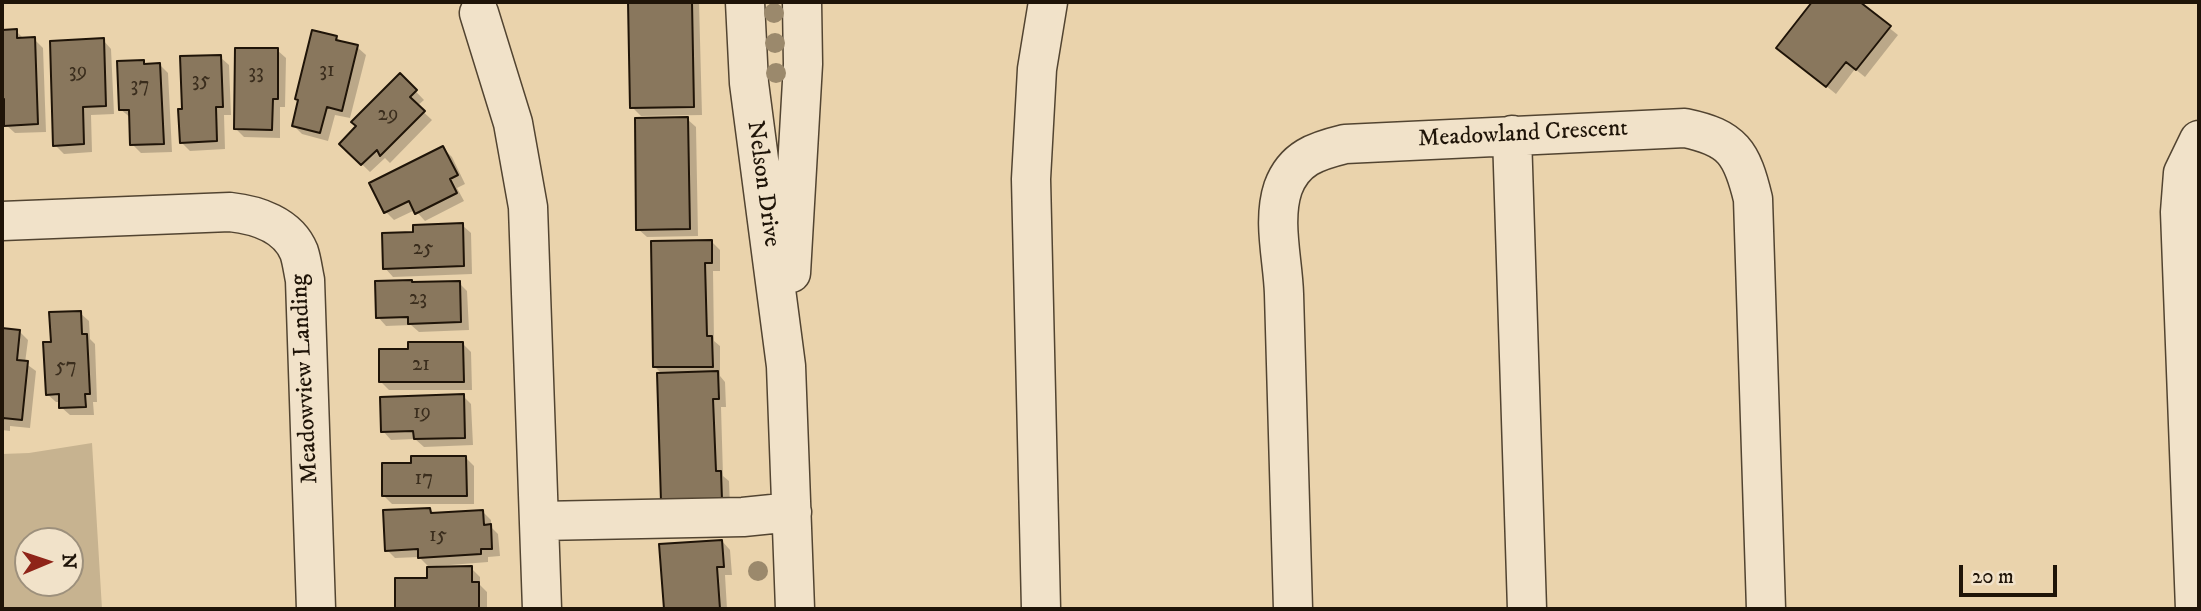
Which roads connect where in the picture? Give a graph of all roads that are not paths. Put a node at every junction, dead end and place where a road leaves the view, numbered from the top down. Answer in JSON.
{"nodes":[{"id":1,"x":745,"y":2,"type":"edge"},
{"id":2,"x":802,"y":2,"type":"edge"},
{"id":3,"x":1048,"y":2,"type":"edge"},
{"id":4,"x":479,"y":13,"type":"dead end"},
{"id":5,"x":1512,"y":135,"type":"junction"},
{"id":6,"x":2199,"y":140,"type":"edge"},
{"id":7,"x":2,"y":220,"type":"edge"},
{"id":8,"x":786,"y":366,"type":"junction"},
{"id":9,"x":792,"y":512,"type":"junction"},
{"id":10,"x":540,"y":521,"type":"junction"},
{"id":11,"x":316,"y":609,"type":"edge"},
{"id":12,"x":542,"y":609,"type":"edge"},
{"id":13,"x":795,"y":609,"type":"edge"},
{"id":14,"x":1041,"y":609,"type":"edge"},
{"id":15,"x":1293,"y":609,"type":"edge"},
{"id":16,"x":1527,"y":609,"type":"edge"},
{"id":17,"x":1766,"y":609,"type":"edge"},
{"id":18,"x":2195,"y":609,"type":"edge"}],
"edges":[{"from":1,"to":8,"type":"street","name":"Nelson Drive"},
{"from":2,"to":8,"type":"street","name":"Nelson Drive"},
{"from":3,"to":14,"type":"street"},
{"from":4,"to":10,"type":"street"},
{"from":5,"to":15,"type":"street","name":"Meadowland Crescent"},
{"from":5,"to":16,"type":"street"},
{"from":5,"to":17,"type":"street","name":"Meadowland Crescent"},
{"from":6,"to":18,"type":"street"},
{"from":7,"to":11,"type":"street","name":"Meadowview Landing"},
{"from":8,"to":9,"type":"street","name":"Nelson Drive"},
{"from":9,"to":10,"type":"street"},
{"from":9,"to":13,"type":"street","name":"Nelson Drive"},
{"from":10,"to":12,"type":"street"}]}
